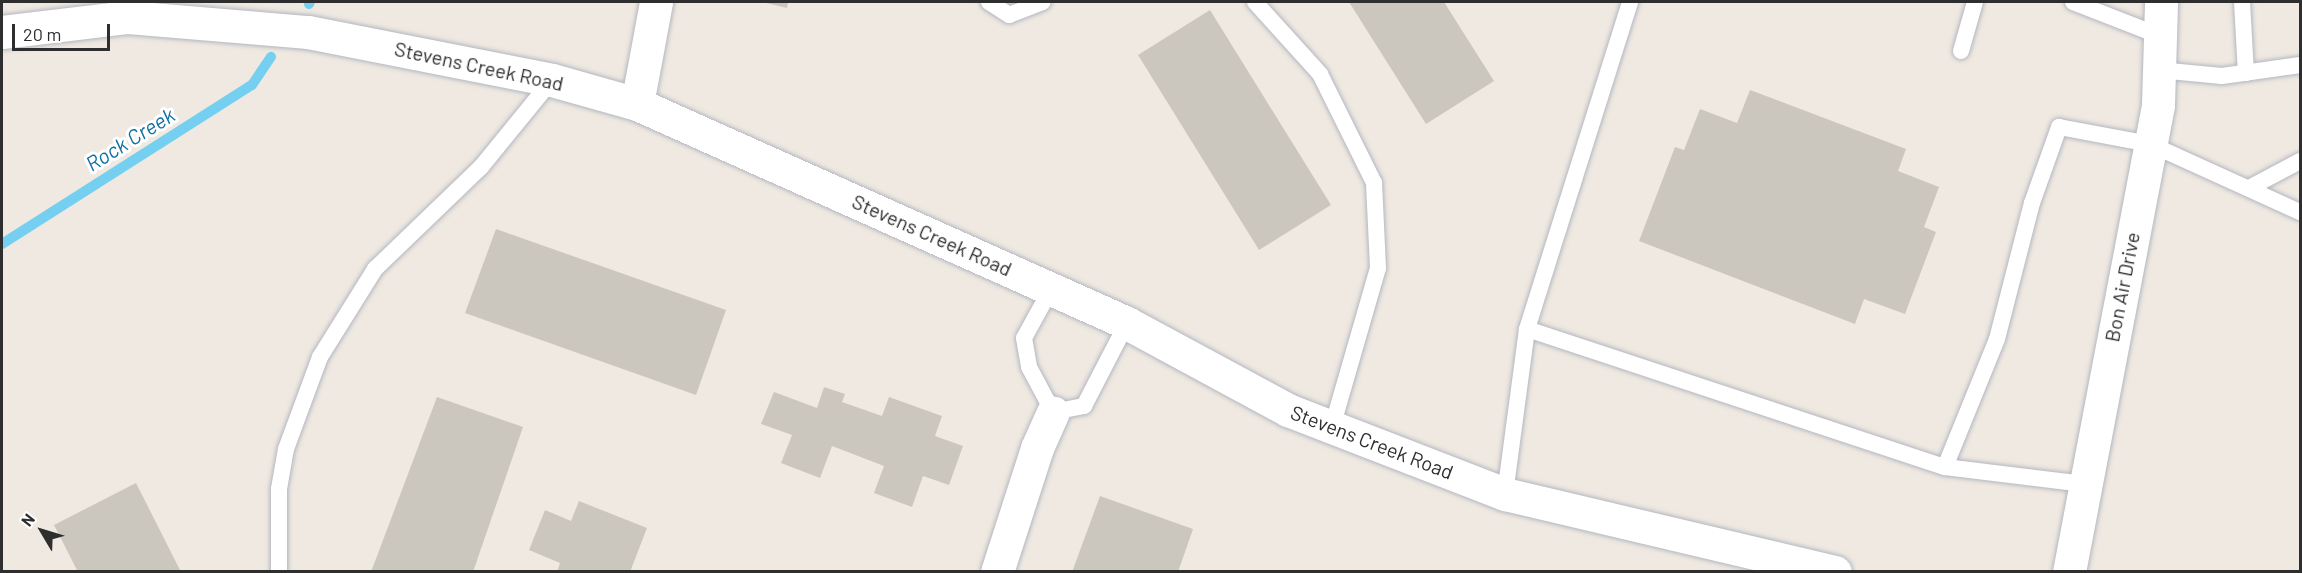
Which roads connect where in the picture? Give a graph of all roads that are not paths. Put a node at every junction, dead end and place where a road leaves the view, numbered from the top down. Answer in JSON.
{"nodes":[{"id":1,"x":656,"y":2,"type":"edge"},
{"id":2,"x":989,"y":2,"type":"edge"},
{"id":3,"x":1043,"y":2,"type":"edge"},
{"id":4,"x":1255,"y":2,"type":"edge"},
{"id":5,"x":1630,"y":2,"type":"edge"},
{"id":6,"x":1975,"y":2,"type":"edge"},
{"id":7,"x":2073,"y":2,"type":"edge"},
{"id":8,"x":2161,"y":2,"type":"edge"},
{"id":9,"x":2242,"y":2,"type":"edge"},
{"id":10,"x":128,"y":9,"type":"edge"},
{"id":11,"x":2,"y":32,"type":"edge"},
{"id":12,"x":2160,"y":36,"type":"junction"},
{"id":13,"x":1961,"y":51,"type":"dead end"},
{"id":14,"x":2301,"y":65,"type":"edge"},
{"id":15,"x":2159,"y":70,"type":"junction"},
{"id":16,"x":2246,"y":73,"type":"junction"},
{"id":17,"x":552,"y":80,"type":"junction"},
{"id":18,"x":637,"y":104,"type":"junction"},
{"id":19,"x":2150,"y":144,"type":"junction"},
{"id":20,"x":2301,"y":161,"type":"edge"},
{"id":21,"x":2248,"y":188,"type":"junction"},
{"id":22,"x":2301,"y":212,"type":"edge"},
{"id":23,"x":1051,"y":289,"type":"junction"},
{"id":24,"x":1127,"y":323,"type":"junction"},
{"id":25,"x":1527,"y":329,"type":"junction"},
{"id":26,"x":1053,"y":412,"type":"junction"},
{"id":27,"x":1332,"y":427,"type":"junction"},
{"id":28,"x":1945,"y":467,"type":"junction"},
{"id":29,"x":2084,"y":484,"type":"junction"},
{"id":30,"x":1505,"y":494,"type":"junction"},
{"id":31,"x":1831,"y":571,"type":"edge"},
{"id":32,"x":279,"y":572,"type":"edge"},
{"id":33,"x":997,"y":572,"type":"edge"},
{"id":34,"x":2068,"y":572,"type":"edge"}],
"edges":[{"from":1,"to":18,"type":"street"},
{"from":2,"to":3,"type":"lane"},
{"from":4,"to":27,"type":"lane"},
{"from":5,"to":25,"type":"lane"},
{"from":6,"to":13,"type":"lane"},
{"from":7,"to":12,"type":"lane"},
{"from":8,"to":12,"type":"street","name":"Bon Air Drive"},
{"from":9,"to":16,"type":"lane"},
{"from":10,"to":11,"type":"street","name":"Stevens Creek Road"},
{"from":10,"to":17,"type":"street","name":"Stevens Creek Road"},
{"from":12,"to":15,"type":"street","name":"Bon Air Drive"},
{"from":14,"to":16,"type":"lane"},
{"from":15,"to":16,"type":"lane"},
{"from":15,"to":19,"type":"street","name":"Bon Air Drive"},
{"from":17,"to":18,"type":"street","name":"Stevens Creek Road"},
{"from":17,"to":32,"type":"lane"},
{"from":18,"to":23,"type":"street","name":"Stevens Creek Road"},
{"from":19,"to":21,"type":"lane"},
{"from":19,"to":28,"type":"lane"},
{"from":19,"to":29,"type":"street","name":"Bon Air Drive"},
{"from":20,"to":21,"type":"lane"},
{"from":21,"to":22,"type":"lane"},
{"from":23,"to":24,"type":"street","name":"Stevens Creek Road"},
{"from":23,"to":26,"type":"lane"},
{"from":24,"to":26,"type":"lane"},
{"from":24,"to":27,"type":"street","name":"Stevens Creek Road"},
{"from":25,"to":28,"type":"lane"},
{"from":25,"to":30,"type":"lane"},
{"from":26,"to":33,"type":"street"},
{"from":27,"to":30,"type":"street","name":"Stevens Creek Road"},
{"from":28,"to":29,"type":"lane"},
{"from":29,"to":34,"type":"street","name":"Bon Air Drive"},
{"from":30,"to":31,"type":"street","name":"Stevens Creek Road"}]}
